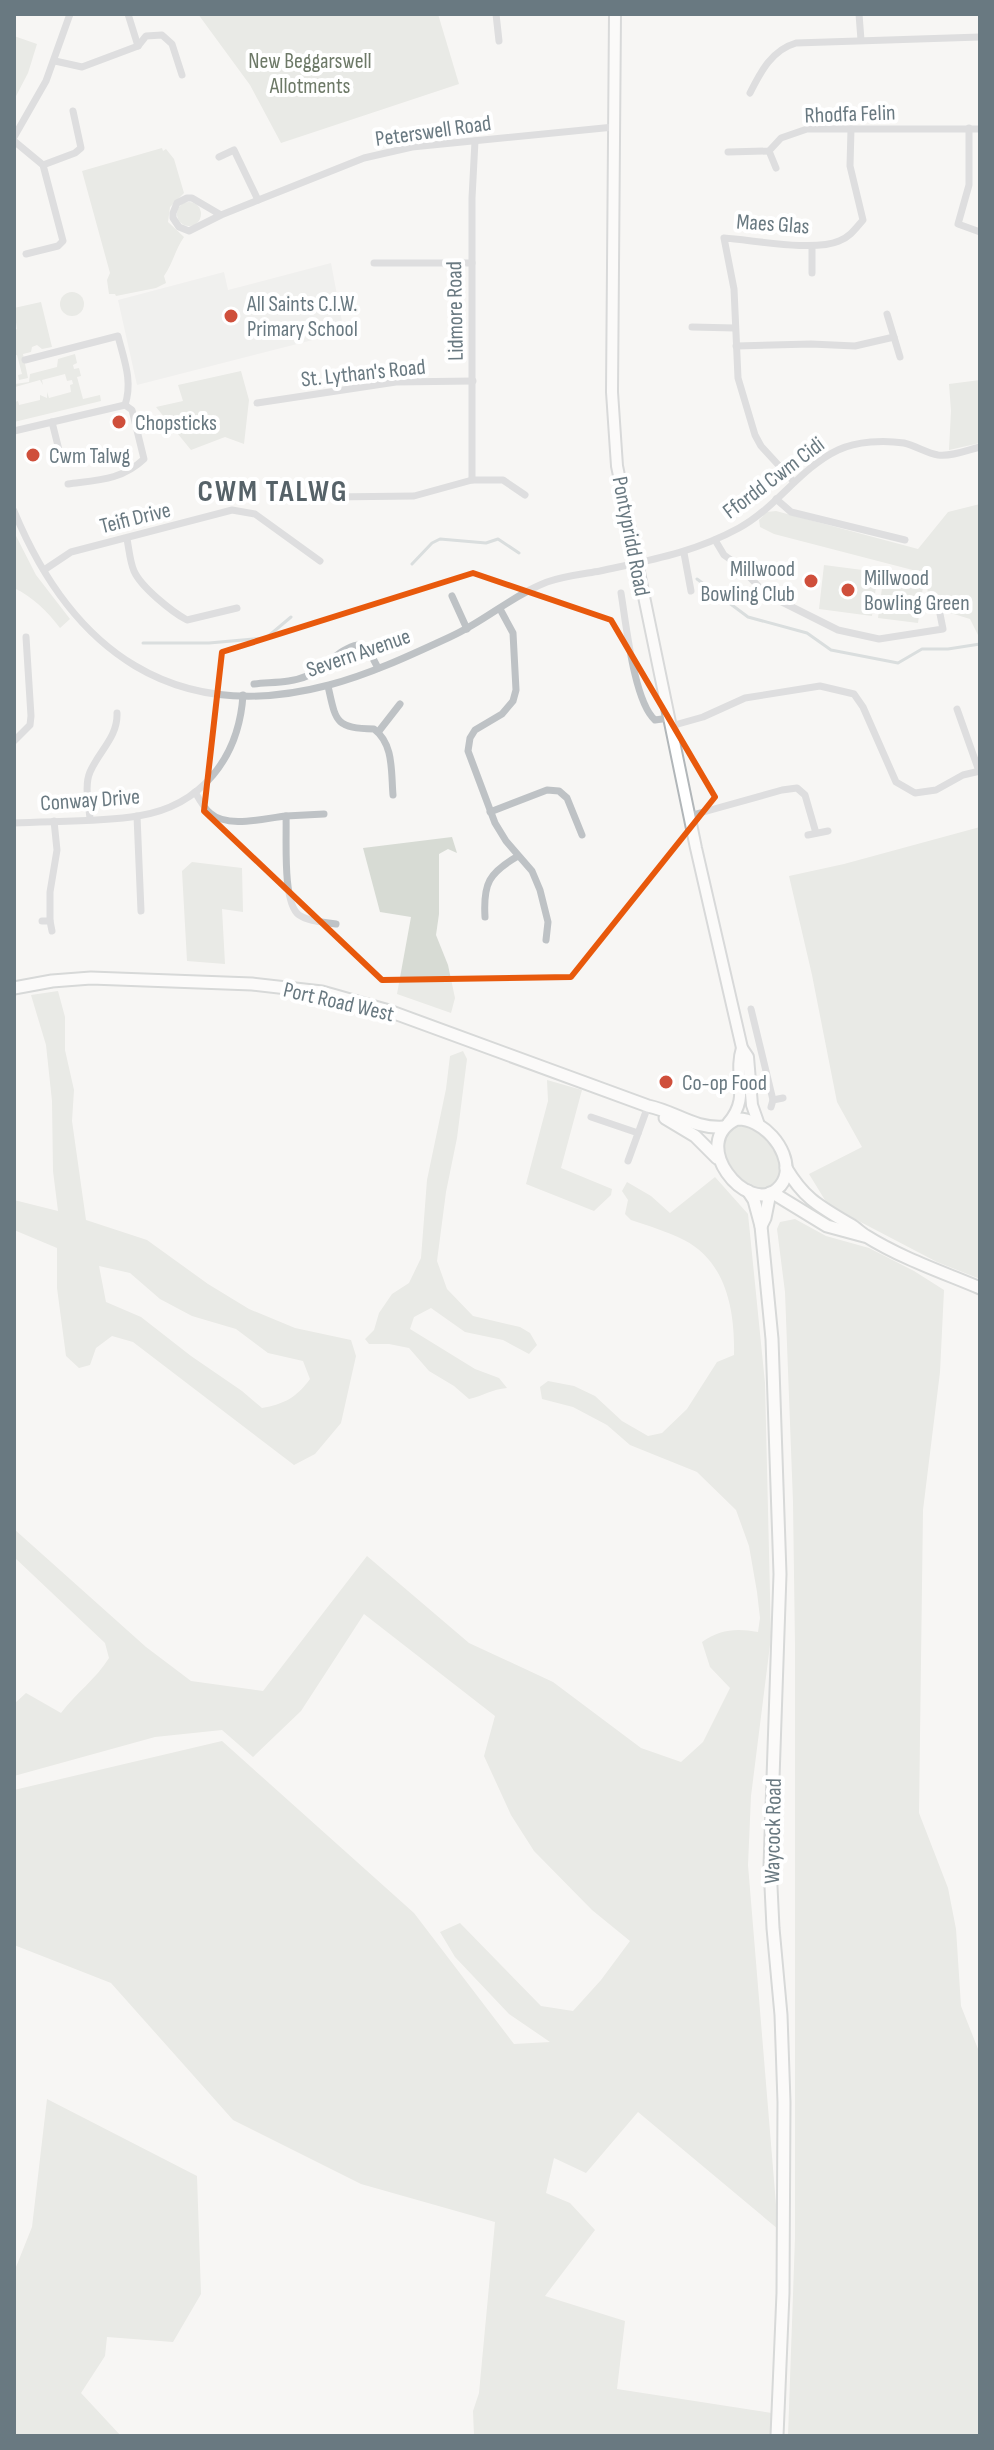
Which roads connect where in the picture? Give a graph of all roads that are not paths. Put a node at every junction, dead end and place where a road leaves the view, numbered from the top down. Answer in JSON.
{"nodes":[{"id":1,"x":70,"y":14,"type":"edge"},
{"id":2,"x":128,"y":14,"type":"edge"},
{"id":3,"x":496,"y":14,"type":"edge"},
{"id":4,"x":615,"y":14,"type":"edge"},
{"id":5,"x":859,"y":14,"type":"edge"},
{"id":6,"x":980,"y":37,"type":"edge"},
{"id":7,"x":861,"y":40,"type":"junction"},
{"id":8,"x":499,"y":41,"type":"dead end"},
{"id":9,"x":138,"y":46,"type":"junction"},
{"id":10,"x":55,"y":61,"type":"junction"},
{"id":11,"x":182,"y":75,"type":"dead end"},
{"id":12,"x":750,"y":93,"type":"dead end"},
{"id":13,"x":73,"y":111,"type":"dead end"},
{"id":14,"x":614,"y":127,"type":"junction"},
{"id":15,"x":969,"y":128,"type":"junction"},
{"id":16,"x":851,"y":129,"type":"junction"},
{"id":17,"x":980,"y":129,"type":"edge"},
{"id":18,"x":14,"y":139,"type":"edge"},
{"id":19,"x":475,"y":141,"type":"junction"},
{"id":20,"x":769,"y":151,"type":"junction"},
{"id":21,"x":728,"y":152,"type":"dead end"},
{"id":22,"x":219,"y":157,"type":"dead end"},
{"id":23,"x":43,"y":165,"type":"junction"},
{"id":24,"x":776,"y":168,"type":"dead end"},
{"id":25,"x":258,"y":200,"type":"junction"},
{"id":26,"x":221,"y":215,"type":"junction"},
{"id":27,"x":980,"y":232,"type":"edge"},
{"id":28,"x":812,"y":246,"type":"junction"},
{"id":29,"x":26,"y":254,"type":"dead end"},
{"id":30,"x":374,"y":263,"type":"dead end"},
{"id":31,"x":472,"y":263,"type":"junction"},
{"id":32,"x":812,"y":273,"type":"dead end"},
{"id":33,"x":887,"y":314,"type":"dead end"},
{"id":34,"x":692,"y":327,"type":"dead end"},
{"id":35,"x":735,"y":328,"type":"junction"},
{"id":36,"x":894,"y":337,"type":"junction"},
{"id":37,"x":736,"y":346,"type":"junction"},
{"id":38,"x":900,"y":357,"type":"dead end"},
{"id":39,"x":25,"y":360,"type":"dead end"},
{"id":40,"x":473,"y":381,"type":"junction"},
{"id":41,"x":257,"y":403,"type":"dead end"},
{"id":42,"x":125,"y":405,"type":"junction"},
{"id":43,"x":52,"y":422,"type":"junction"},
{"id":44,"x":14,"y":431,"type":"edge"},
{"id":45,"x":980,"y":447,"type":"edge"},
{"id":46,"x":62,"y":462,"type":"dead end"},
{"id":47,"x":472,"y":480,"type":"junction"},
{"id":48,"x":794,"y":482,"type":"junction"},
{"id":49,"x":68,"y":484,"type":"dead end"},
{"id":50,"x":525,"y":495,"type":"dead end"},
{"id":51,"x":331,"y":497,"type":"dead end"},
{"id":52,"x":776,"y":499,"type":"junction"},
{"id":53,"x":14,"y":511,"type":"edge"},
{"id":54,"x":127,"y":539,"type":"junction"},
{"id":55,"x":715,"y":540,"type":"junction"},
{"id":56,"x":905,"y":540,"type":"dead end"},
{"id":57,"x":684,"y":553,"type":"junction"},
{"id":58,"x":320,"y":561,"type":"dead end"},
{"id":59,"x":636,"y":563,"type":"junction"},
{"id":60,"x":44,"y":570,"type":"junction"},
{"id":61,"x":691,"y":591,"type":"dead end"},
{"id":62,"x":621,"y":593,"type":"dead end"},
{"id":63,"x":452,"y":596,"type":"dead end"},
{"id":64,"x":237,"y":608,"type":"dead end"},
{"id":65,"x":500,"y":609,"type":"junction"},
{"id":66,"x":940,"y":614,"type":"dead end"},
{"id":67,"x":467,"y":629,"type":"junction"},
{"id":68,"x":26,"y":637,"type":"dead end"},
{"id":69,"x":378,"y":668,"type":"junction"},
{"id":70,"x":254,"y":684,"type":"dead end"},
{"id":71,"x":328,"y":686,"type":"junction"},
{"id":72,"x":243,"y":695,"type":"junction"},
{"id":73,"x":400,"y":704,"type":"dead end"},
{"id":74,"x":957,"y":709,"type":"dead end"},
{"id":75,"x":117,"y":713,"type":"dead end"},
{"id":76,"x":670,"y":722,"type":"junction"},
{"id":77,"x":379,"y":731,"type":"junction"},
{"id":78,"x":14,"y":741,"type":"edge"},
{"id":79,"x":980,"y":771,"type":"edge"},
{"id":80,"x":195,"y":792,"type":"junction"},
{"id":81,"x":393,"y":795,"type":"dead end"},
{"id":82,"x":490,"y":812,"type":"junction"},
{"id":83,"x":324,"y":814,"type":"dead end"},
{"id":84,"x":137,"y":816,"type":"junction"},
{"id":85,"x":286,"y":816,"type":"junction"},
{"id":86,"x":689,"y":816,"type":"junction"},
{"id":87,"x":90,"y":819,"type":"junction"},
{"id":88,"x":54,"y":821,"type":"junction"},
{"id":89,"x":14,"y":823,"type":"edge"},
{"id":90,"x":828,"y":831,"type":"dead end"},
{"id":91,"x":582,"y":835,"type":"dead end"},
{"id":92,"x":518,"y":856,"type":"junction"},
{"id":93,"x":141,"y":911,"type":"dead end"},
{"id":94,"x":485,"y":917,"type":"dead end"},
{"id":95,"x":336,"y":924,"type":"dead end"},
{"id":96,"x":52,"y":931,"type":"dead end"},
{"id":97,"x":546,"y":940,"type":"dead end"},
{"id":98,"x":14,"y":988,"type":"edge"},
{"id":99,"x":735,"y":1022,"type":"junction"},
{"id":100,"x":742,"y":1048,"type":"junction"},
{"id":101,"x":783,"y":1098,"type":"dead end"},
{"id":102,"x":648,"y":1106,"type":"junction"},
{"id":103,"x":591,"y":1117,"type":"dead end"},
{"id":104,"x":758,"y":1122,"type":"junction"},
{"id":105,"x":726,"y":1125,"type":"junction"},
{"id":106,"x":638,"y":1133,"type":"junction"},
{"id":107,"x":628,"y":1161,"type":"dead end"},
{"id":108,"x":724,"y":1167,"type":"junction"},
{"id":109,"x":786,"y":1168,"type":"junction"},
{"id":110,"x":748,"y":1191,"type":"junction"},
{"id":111,"x":771,"y":1193,"type":"junction"},
{"id":112,"x":761,"y":1226,"type":"junction"},
{"id":113,"x":864,"y":1236,"type":"junction"},
{"id":114,"x":980,"y":1288,"type":"edge"},
{"id":115,"x":777,"y":2436,"type":"edge"}],
"edges":[{"from":1,"to":10,"type":"street"},
{"from":2,"to":9,"type":"street"},
{"from":3,"to":8,"type":"street"},
{"from":4,"to":14,"type":"main road","name":"Pontypridd Road"},
{"from":5,"to":7,"type":"street"},
{"from":6,"to":7,"type":"street"},
{"from":7,"to":12,"type":"street"},
{"from":9,"to":10,"type":"street"},
{"from":9,"to":11,"type":"street"},
{"from":10,"to":18,"type":"street"},
{"from":13,"to":23,"type":"street"},
{"from":14,"to":19,"type":"street","name":"Peterswell Road"},
{"from":14,"to":59,"type":"main road","name":"Pontypridd Road"},
{"from":15,"to":16,"type":"street","name":"Rhodfa Felin"},
{"from":15,"to":17,"type":"street","name":"Rhodfa Felin"},
{"from":15,"to":27,"type":"street"},
{"from":16,"to":20,"type":"street","name":"Rhodfa Felin"},
{"from":16,"to":28,"type":"street","name":"Maes Glas"},
{"from":18,"to":23,"type":"street"},
{"from":19,"to":25,"type":"street","name":"Peterswell Road"},
{"from":19,"to":31,"type":"street","name":"Lidmore Road"},
{"from":20,"to":21,"type":"street"},
{"from":20,"to":24,"type":"street"},
{"from":22,"to":25,"type":"street"},
{"from":23,"to":29,"type":"street"},
{"from":25,"to":26,"type":"street","name":"Peterswell Road"},
{"from":26,"to":26,"type":"street","name":"Peterswell Road"},
{"from":28,"to":32,"type":"street"},
{"from":28,"to":35,"type":"street","name":"Maes Glas"},
{"from":30,"to":31,"type":"street"},
{"from":31,"to":40,"type":"street","name":"Lidmore Road"},
{"from":33,"to":36,"type":"street"},
{"from":34,"to":35,"type":"street"},
{"from":35,"to":37,"type":"street"},
{"from":36,"to":37,"type":"street"},
{"from":36,"to":38,"type":"street"},
{"from":37,"to":48,"type":"street"},
{"from":39,"to":42,"type":"street"},
{"from":40,"to":41,"type":"street","name":"St. Lythan's Road"},
{"from":40,"to":47,"type":"street","name":"Lidmore Road"},
{"from":42,"to":43,"type":"street"},
{"from":42,"to":49,"type":"street"},
{"from":43,"to":44,"type":"street"},
{"from":43,"to":46,"type":"street"},
{"from":45,"to":48,"type":"street","name":"Ffordd Cwm Cidi"},
{"from":47,"to":50,"type":"street"},
{"from":47,"to":51,"type":"street"},
{"from":48,"to":52,"type":"street","name":"Ffordd Cwm Cidi"},
{"from":52,"to":55,"type":"street","name":"Ffordd Cwm Cidi"},
{"from":52,"to":56,"type":"street"},
{"from":53,"to":60,"type":"street","name":"Severn Avenue"},
{"from":54,"to":58,"type":"street","name":"Teifi Drive"},
{"from":54,"to":60,"type":"street","name":"Teifi Drive"},
{"from":54,"to":64,"type":"street"},
{"from":55,"to":57,"type":"street","name":"Ffordd Cwm Cidi"},
{"from":55,"to":66,"type":"street"},
{"from":57,"to":59,"type":"street","name":"Ffordd Cwm Cidi"},
{"from":57,"to":61,"type":"street"},
{"from":59,"to":65,"type":"street","name":"Severn Avenue"},
{"from":59,"to":76,"type":"main road","name":"Pontypridd Road"},
{"from":60,"to":72,"type":"street","name":"Severn Avenue"},
{"from":62,"to":76,"type":"street"},
{"from":63,"to":67,"type":"street"},
{"from":65,"to":67,"type":"street","name":"Severn Avenue"},
{"from":65,"to":82,"type":"street"},
{"from":67,"to":69,"type":"street","name":"Severn Avenue"},
{"from":68,"to":78,"type":"street"},
{"from":69,"to":70,"type":"street"},
{"from":69,"to":71,"type":"street","name":"Severn Avenue"},
{"from":71,"to":72,"type":"street","name":"Severn Avenue"},
{"from":71,"to":77,"type":"street"},
{"from":72,"to":80,"type":"street","name":"Conway Drive"},
{"from":73,"to":77,"type":"street"},
{"from":74,"to":79,"type":"street"},
{"from":75,"to":87,"type":"street"},
{"from":76,"to":79,"type":"street"},
{"from":76,"to":86,"type":"main road","name":"Pontypridd Road"},
{"from":77,"to":81,"type":"street"},
{"from":80,"to":84,"type":"street","name":"Conway Drive"},
{"from":80,"to":85,"type":"street"},
{"from":82,"to":91,"type":"street"},
{"from":82,"to":92,"type":"street"},
{"from":83,"to":85,"type":"street"},
{"from":84,"to":87,"type":"street","name":"Conway Drive"},
{"from":84,"to":93,"type":"street"},
{"from":85,"to":95,"type":"street"},
{"from":86,"to":90,"type":"street"},
{"from":86,"to":99,"type":"main road","name":"Pontypridd Road"},
{"from":87,"to":88,"type":"street","name":"Conway Drive"},
{"from":88,"to":89,"type":"street","name":"Conway Drive"},
{"from":88,"to":96,"type":"street"},
{"from":92,"to":94,"type":"street"},
{"from":92,"to":97,"type":"street"},
{"from":98,"to":102,"type":"main road","name":"Port Road West"},
{"from":99,"to":100,"type":"main road","name":"Pontypridd Road"},
{"from":99,"to":101,"type":"street"},
{"from":100,"to":104,"type":"main road","name":"Pontypridd Road"},
{"from":100,"to":105,"type":"main road","name":"Pontypridd Road"},
{"from":102,"to":105,"type":"main road","name":"Port Road West"},
{"from":102,"to":106,"type":"street"},
{"from":102,"to":108,"type":"main road","name":"Port Road West"},
{"from":103,"to":106,"type":"street"},
{"from":104,"to":105,"type":"main road"},
{"from":104,"to":109,"type":"main road"},
{"from":105,"to":108,"type":"main road"},
{"from":106,"to":107,"type":"street"},
{"from":108,"to":110,"type":"main road"},
{"from":109,"to":111,"type":"main road"},
{"from":109,"to":113,"type":"main road"},
{"from":110,"to":111,"type":"main road"},
{"from":110,"to":112,"type":"main road","name":"Waycock Road"},
{"from":111,"to":112,"type":"main road","name":"Waycock Road"},
{"from":111,"to":113,"type":"main road"},
{"from":112,"to":115,"type":"main road","name":"Waycock Road"},
{"from":113,"to":114,"type":"main road"}]}
